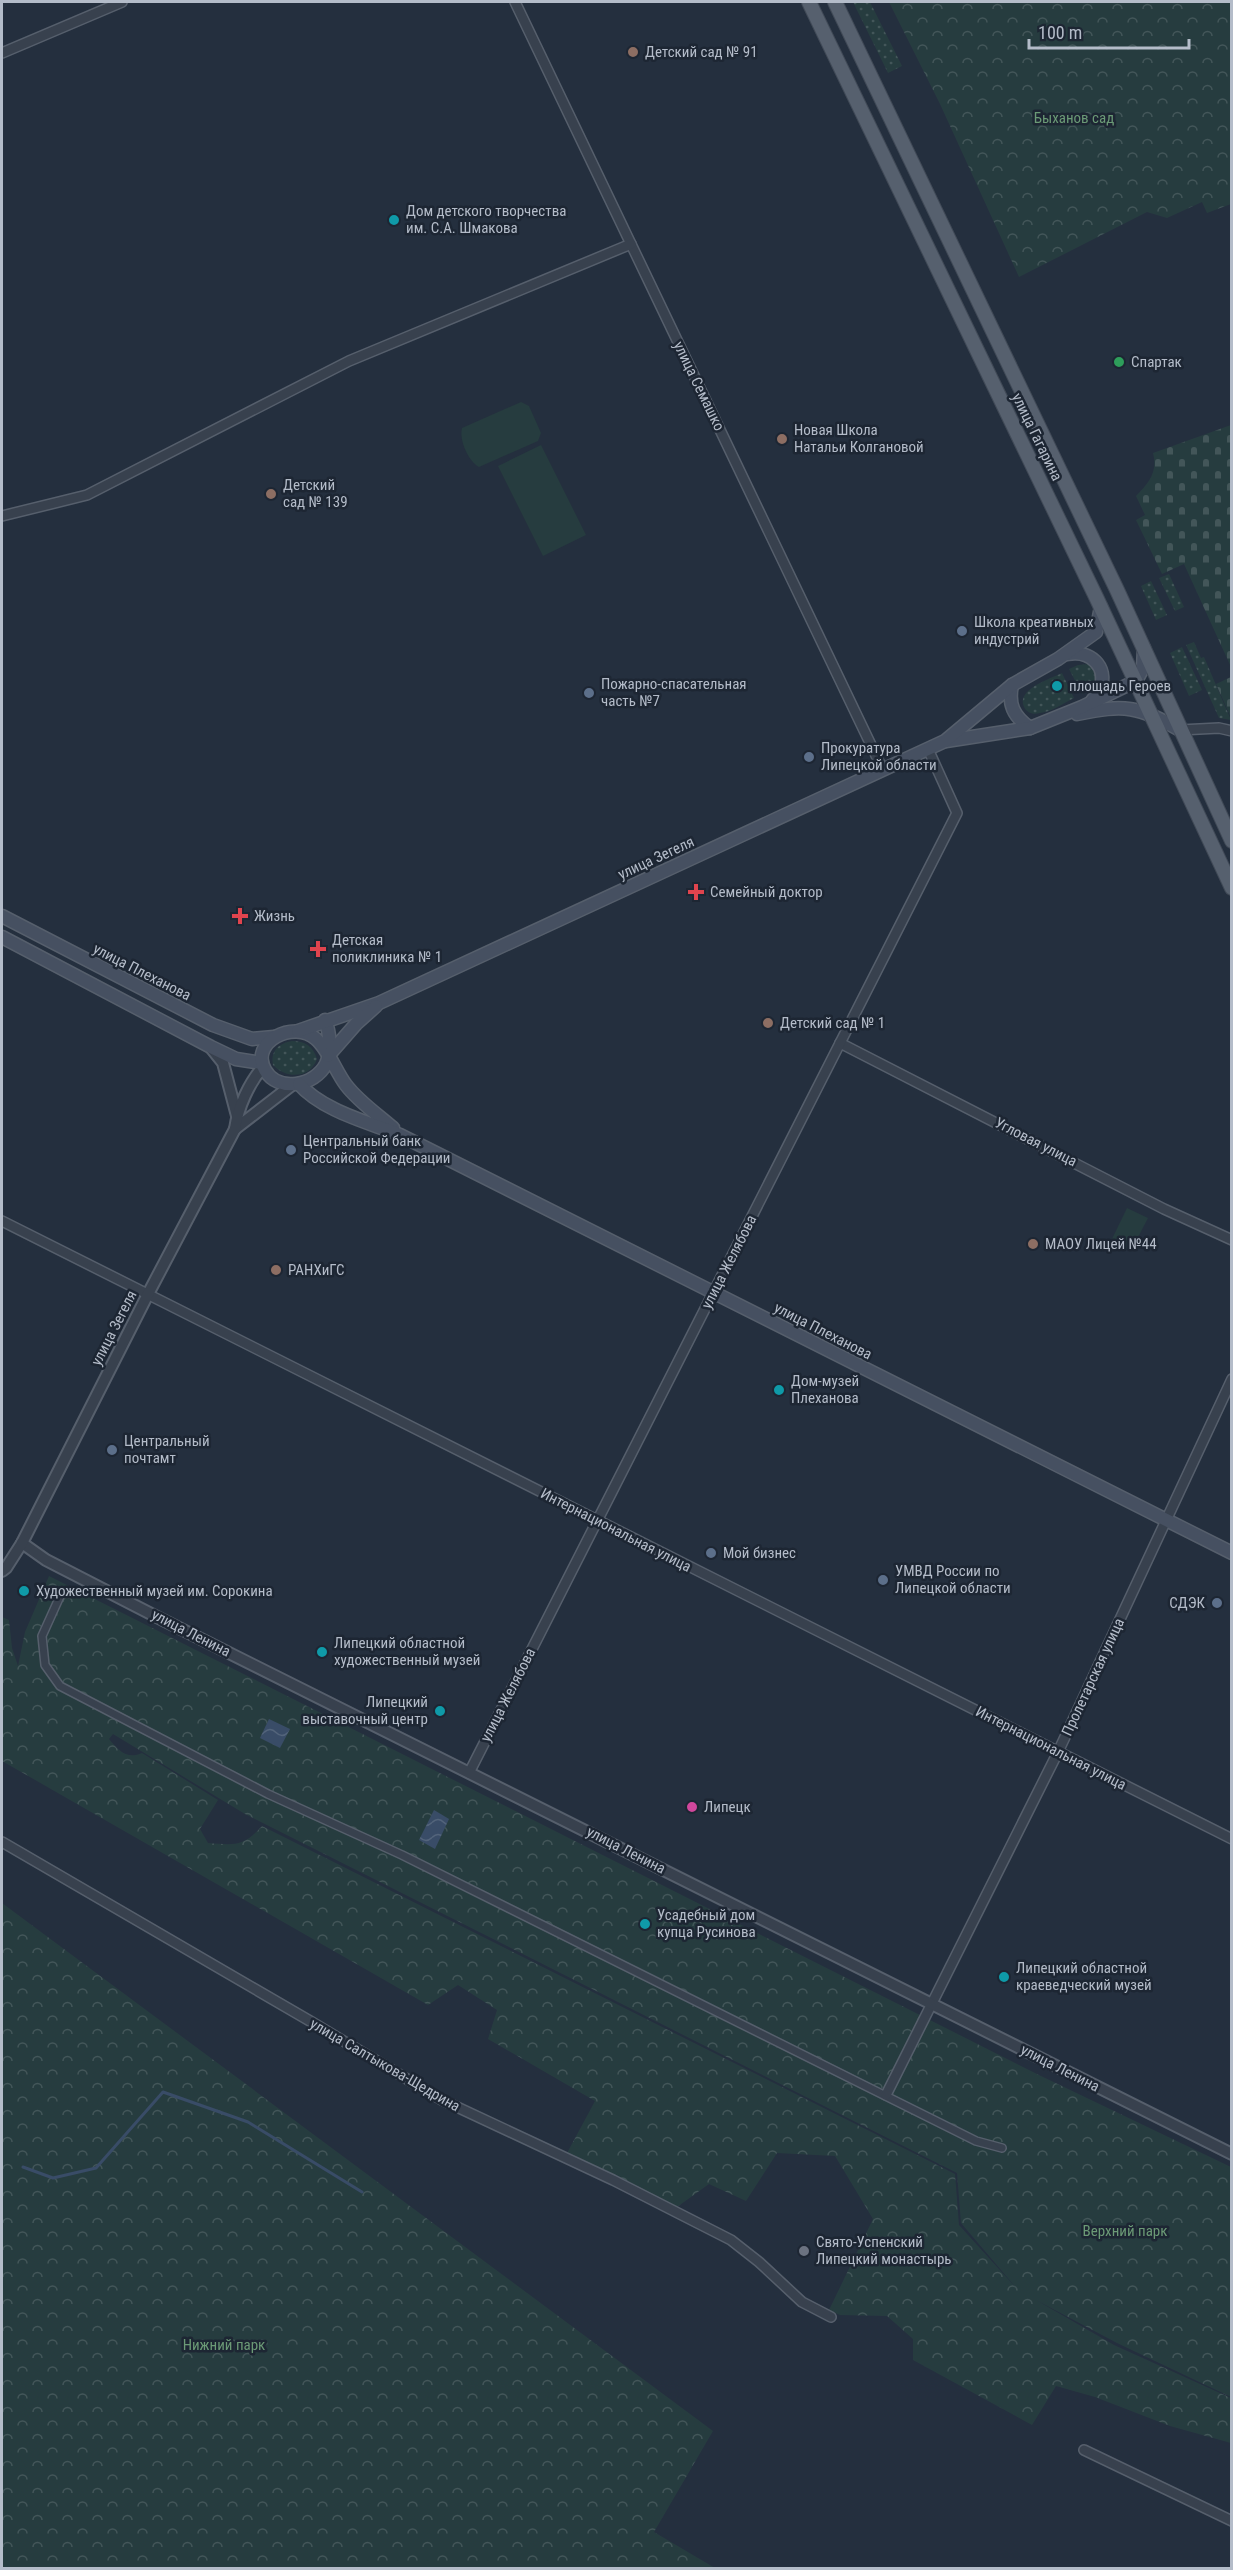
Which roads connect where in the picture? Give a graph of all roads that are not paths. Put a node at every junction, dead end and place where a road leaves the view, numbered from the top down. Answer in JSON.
{"nodes":[{"id":1,"x":122,"y":2,"type":"edge"},
{"id":2,"x":515,"y":2,"type":"edge"},
{"id":3,"x":809,"y":2,"type":"edge"},
{"id":4,"x":836,"y":2,"type":"edge"},
{"id":5,"x":843,"y":17,"type":"junction"},
{"id":6,"x":821,"y":27,"type":"junction"},
{"id":7,"x":3,"y":50,"type":"edge"},
{"id":8,"x":631,"y":244,"type":"junction"},
{"id":9,"x":2,"y":516,"type":"edge"},
{"id":10,"x":1101,"y":607,"type":"junction"},
{"id":11,"x":1144,"y":648,"type":"junction"},
{"id":12,"x":1064,"y":655,"type":"junction"},
{"id":13,"x":1136,"y":681,"type":"junction"},
{"id":14,"x":1012,"y":685,"type":"junction"},
{"id":15,"x":1091,"y":702,"type":"junction"},
{"id":16,"x":1150,"y":713,"type":"junction"},
{"id":17,"x":1055,"y":719,"type":"junction"},
{"id":18,"x":1030,"y":728,"type":"junction"},
{"id":19,"x":1180,"y":730,"type":"junction"},
{"id":20,"x":1232,"y":731,"type":"edge"},
{"id":21,"x":945,"y":741,"type":"junction"},
{"id":22,"x":928,"y":749,"type":"junction"},
{"id":23,"x":883,"y":770,"type":"junction"},
{"id":24,"x":1232,"y":841,"type":"edge"},
{"id":25,"x":1232,"y":888,"type":"edge"},
{"id":26,"x":2,"y":916,"type":"edge"},
{"id":27,"x":2,"y":937,"type":"edge"},
{"id":28,"x":379,"y":1003,"type":"junction"},
{"id":29,"x":325,"y":1020,"type":"junction"},
{"id":30,"x":298,"y":1031,"type":"junction"},
{"id":31,"x":274,"y":1037,"type":"junction"},
{"id":32,"x":840,"y":1043,"type":"junction"},
{"id":33,"x":211,"y":1047,"type":"junction"},
{"id":34,"x":328,"y":1057,"type":"junction"},
{"id":35,"x":263,"y":1065,"type":"junction"},
{"id":36,"x":295,"y":1084,"type":"junction"},
{"id":37,"x":237,"y":1117,"type":"junction"},
{"id":38,"x":235,"y":1129,"type":"junction"},
{"id":39,"x":400,"y":1135,"type":"junction"},
{"id":40,"x":2,"y":1221,"type":"edge"},
{"id":41,"x":1232,"y":1240,"type":"edge"},
{"id":42,"x":713,"y":1292,"type":"junction"},
{"id":43,"x":148,"y":1294,"type":"junction"},
{"id":44,"x":1232,"y":1379,"type":"edge"},
{"id":45,"x":597,"y":1520,"type":"junction"},
{"id":46,"x":1166,"y":1520,"type":"junction"},
{"id":47,"x":22,"y":1543,"type":"junction"},
{"id":48,"x":1232,"y":1553,"type":"edge"},
{"id":49,"x":2,"y":1571,"type":"edge"},
{"id":50,"x":61,"y":1594,"type":"dead end"},
{"id":51,"x":1058,"y":1752,"type":"junction"},
{"id":52,"x":469,"y":1773,"type":"junction"},
{"id":53,"x":1232,"y":1839,"type":"edge"},
{"id":54,"x":2,"y":1842,"type":"edge"},
{"id":55,"x":931,"y":2003,"type":"junction"},
{"id":56,"x":886,"y":2095,"type":"junction"},
{"id":57,"x":1002,"y":2148,"type":"dead end"},
{"id":58,"x":1232,"y":2154,"type":"edge"},
{"id":59,"x":831,"y":2317,"type":"dead end"},
{"id":60,"x":1084,"y":2450,"type":"dead end"},
{"id":61,"x":1232,"y":2521,"type":"edge"}],
"edges":[{"from":1,"to":7,"type":"street"},
{"from":2,"to":8,"type":"street","name":"улица Семашко"},
{"from":3,"to":6,"type":"main road","name":"улица Гагарина"},
{"from":4,"to":5,"type":"main road","name":"улица Гагарина"},
{"from":5,"to":6,"type":"main road"},
{"from":5,"to":11,"type":"main road","name":"улица Гагарина"},
{"from":6,"to":10,"type":"main road","name":"улица Гагарина"},
{"from":8,"to":9,"type":"street"},
{"from":8,"to":23,"type":"street","name":"улица Семашко"},
{"from":10,"to":12,"type":"main road"},
{"from":10,"to":13,"type":"main road","name":"улица Гагарина"},
{"from":11,"to":13,"type":"main road"},
{"from":11,"to":19,"type":"main road","name":"улица Гагарина"},
{"from":12,"to":14,"type":"main road"},
{"from":12,"to":15,"type":"main road"},
{"from":13,"to":15,"type":"main road"},
{"from":13,"to":16,"type":"main road","name":"улица Гагарина"},
{"from":14,"to":18,"type":"main road"},
{"from":14,"to":21,"type":"main road"},
{"from":15,"to":17,"type":"main road"},
{"from":16,"to":17,"type":"main road"},
{"from":16,"to":19,"type":"main road"},
{"from":16,"to":25,"type":"main road","name":"улица Гагарина"},
{"from":17,"to":18,"type":"main road"},
{"from":18,"to":21,"type":"main road"},
{"from":19,"to":20,"type":"street"},
{"from":19,"to":24,"type":"main road","name":"улица Гагарина"},
{"from":21,"to":22,"type":"main road","name":"улица Зегеля"},
{"from":22,"to":23,"type":"main road","name":"улица Зегеля"},
{"from":22,"to":32,"type":"street","name":"улица Желябова"},
{"from":23,"to":28,"type":"main road","name":"улица Зегеля"},
{"from":26,"to":31,"type":"main road","name":"улица Плеханова"},
{"from":27,"to":33,"type":"main road"},
{"from":28,"to":29,"type":"main road","name":"улица Зегеля"},
{"from":28,"to":34,"type":"main road","name":"улица Зегеля"},
{"from":29,"to":30,"type":"main road","name":"улица Зегеля"},
{"from":29,"to":34,"type":"main road"},
{"from":30,"to":31,"type":"main road"},
{"from":30,"to":34,"type":"main road"},
{"from":31,"to":35,"type":"main road"},
{"from":32,"to":41,"type":"street","name":"Угловая улица"},
{"from":32,"to":42,"type":"street","name":"улица Желябова"},
{"from":33,"to":35,"type":"main road"},
{"from":33,"to":37,"type":"street","name":"улица Зегеля"},
{"from":34,"to":36,"type":"main road"},
{"from":34,"to":39,"type":"main road","name":"улица Плеханова"},
{"from":35,"to":36,"type":"main road"},
{"from":35,"to":37,"type":"street","name":"улица Зегеля"},
{"from":36,"to":38,"type":"street","name":"улица Зегеля"},
{"from":36,"to":39,"type":"main road","name":"улица Плеханова"},
{"from":37,"to":38,"type":"street","name":"улица Зегеля"},
{"from":38,"to":43,"type":"street","name":"улица Зегеля"},
{"from":39,"to":42,"type":"main road","name":"улица Плеханова"},
{"from":40,"to":43,"type":"street","name":"Интернациональная улица"},
{"from":42,"to":45,"type":"street","name":"улица Желябова"},
{"from":42,"to":46,"type":"main road","name":"улица Плеханова"},
{"from":43,"to":45,"type":"street","name":"Интернациональная улица"},
{"from":43,"to":47,"type":"street","name":"улица Зегеля"},
{"from":44,"to":46,"type":"street","name":"Пролетарская улица"},
{"from":45,"to":51,"type":"street","name":"Интернациональная улица"},
{"from":45,"to":52,"type":"street","name":"улица Желябова"},
{"from":46,"to":48,"type":"main road","name":"улица Плеханова"},
{"from":46,"to":51,"type":"street","name":"Пролетарская улица"},
{"from":47,"to":49,"type":"street","name":"улица Зегеля"},
{"from":47,"to":52,"type":"street","name":"улица Ленина"},
{"from":50,"to":56,"type":"street"},
{"from":51,"to":53,"type":"street","name":"Интернациональная улица"},
{"from":51,"to":55,"type":"street","name":"Пролетарская улица"},
{"from":52,"to":55,"type":"street","name":"улица Ленина"},
{"from":54,"to":59,"type":"street","name":"улица Салтыкова-Щедрина"},
{"from":55,"to":56,"type":"street","name":"Пролетарская улица"},
{"from":55,"to":58,"type":"street","name":"улица Ленина"},
{"from":56,"to":57,"type":"street"},
{"from":60,"to":61,"type":"street"}]}
